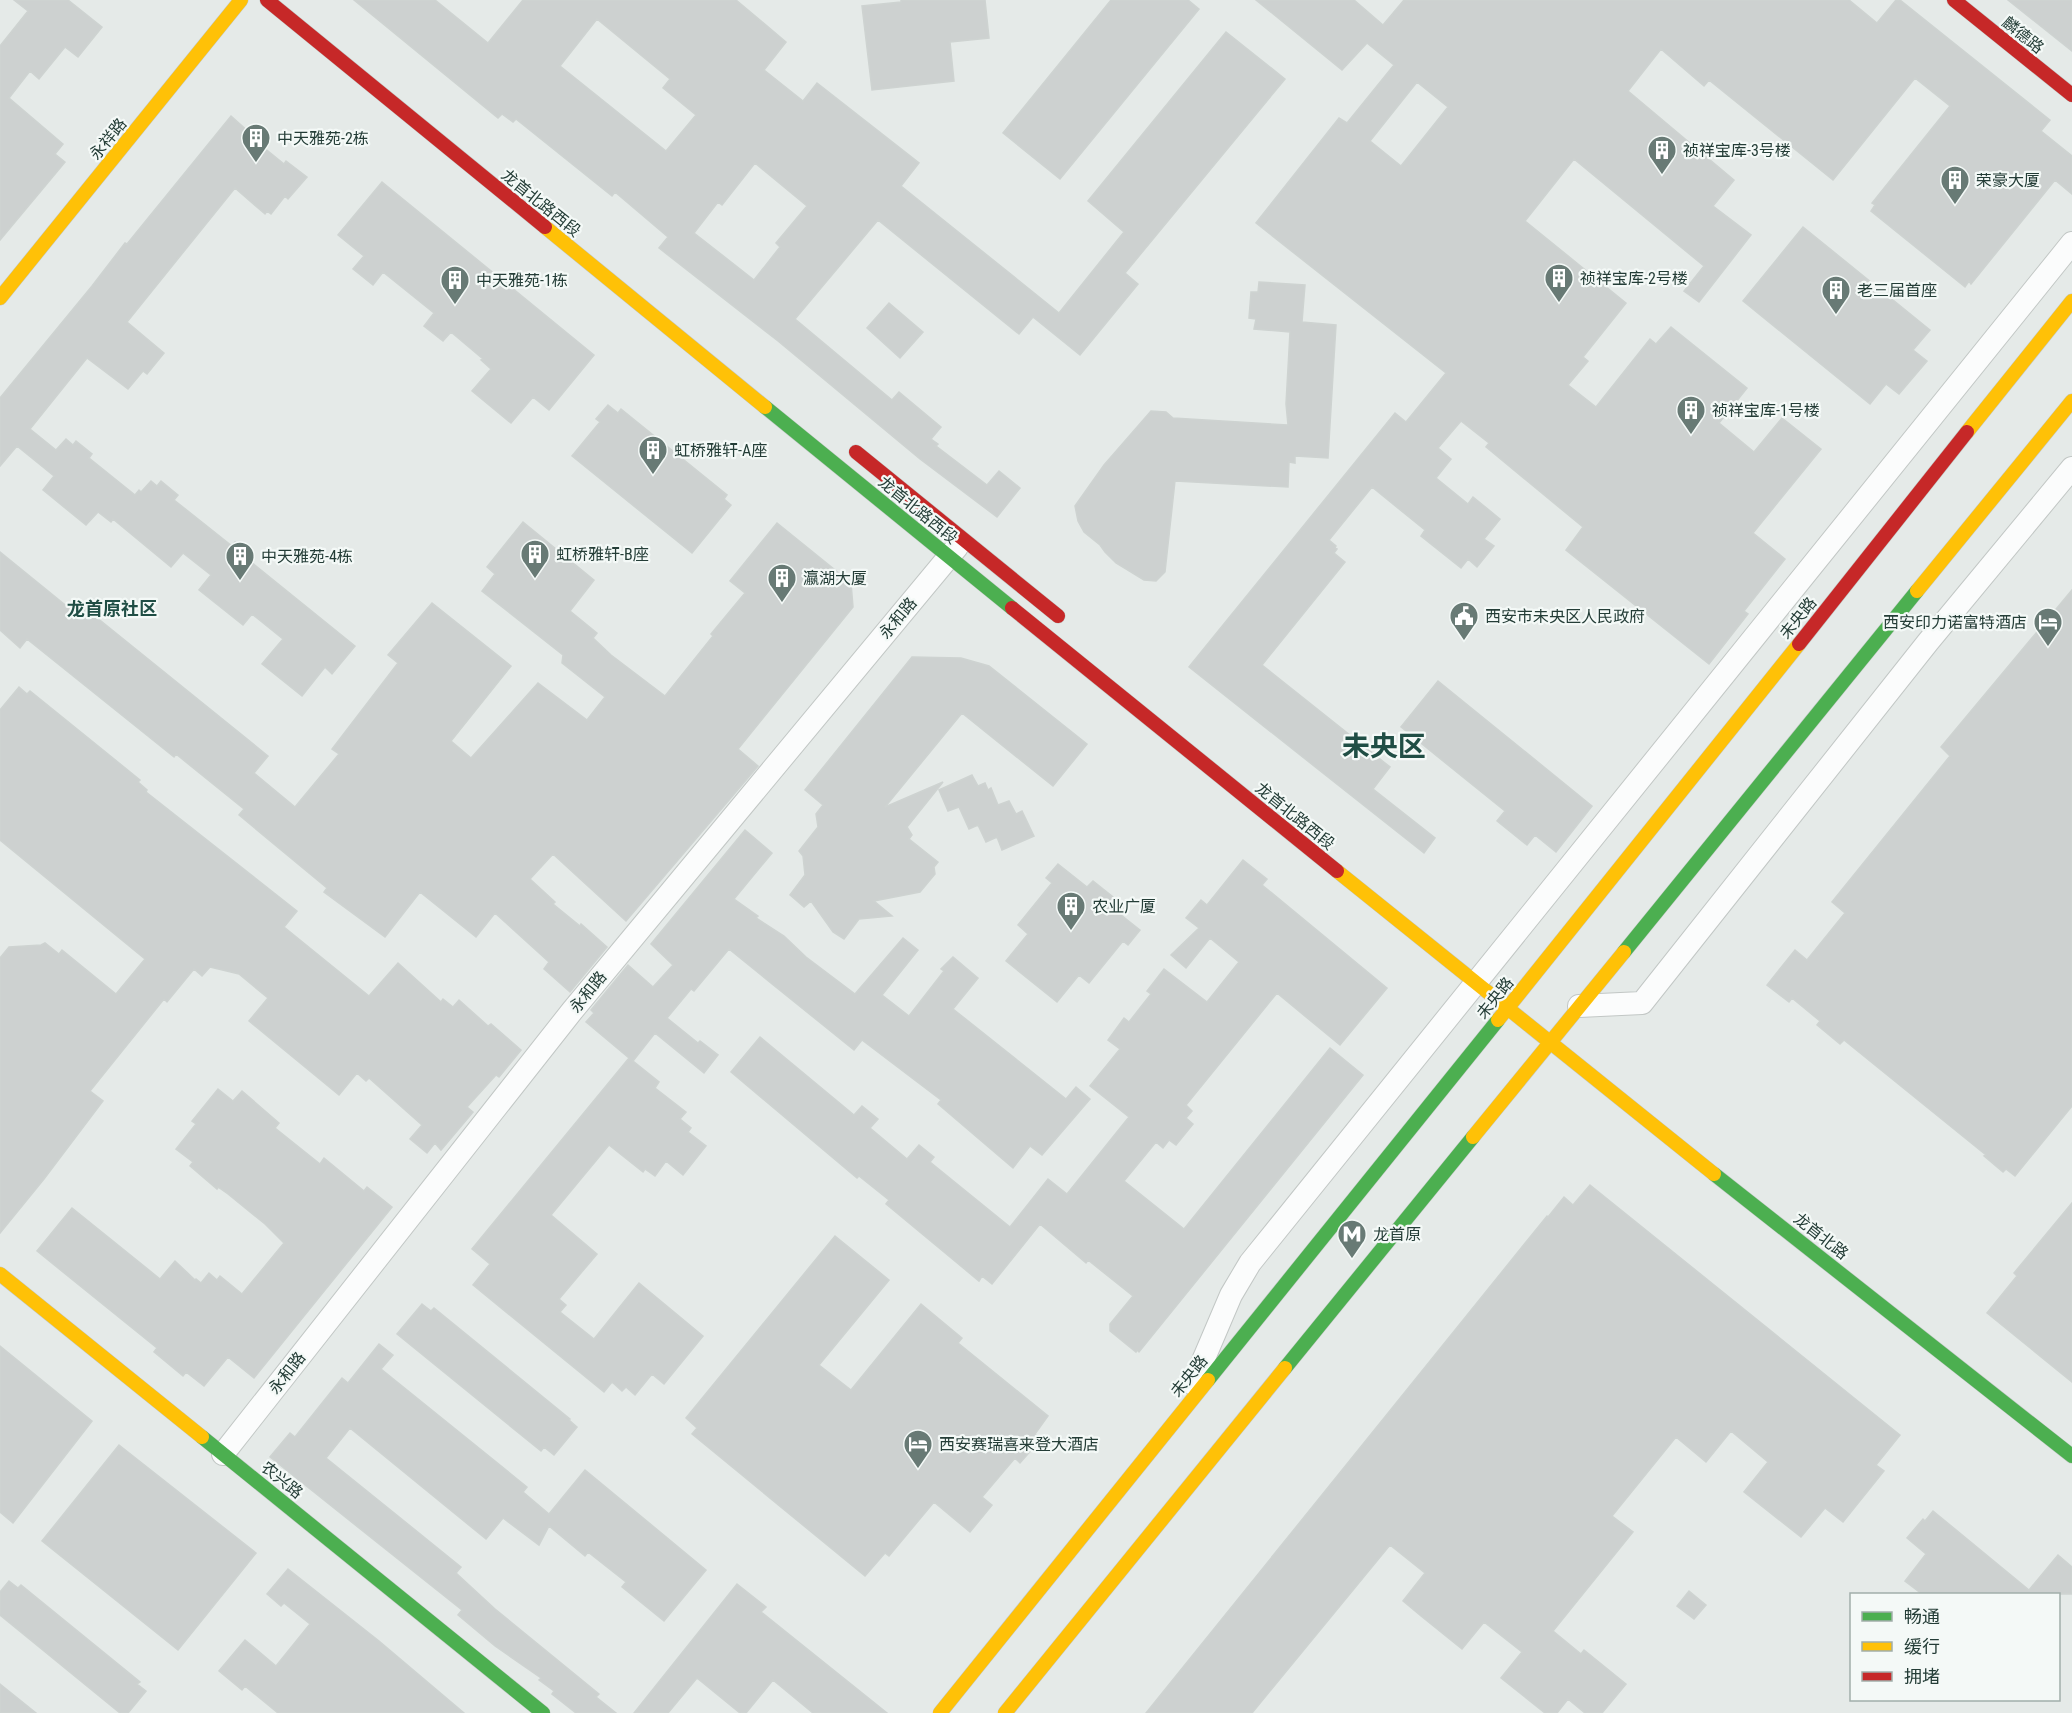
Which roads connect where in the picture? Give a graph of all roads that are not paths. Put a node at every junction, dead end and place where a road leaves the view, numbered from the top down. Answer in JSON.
{"nodes":[{"id":1,"x":241,"y":0,"type":"edge"},
{"id":2,"x":267,"y":0,"type":"edge"},
{"id":3,"x":1954,"y":0,"type":"edge"},
{"id":4,"x":2072,"y":95,"type":"edge"},
{"id":5,"x":2072,"y":243,"type":"edge"},
{"id":6,"x":0,"y":298,"type":"edge"},
{"id":7,"x":2072,"y":301,"type":"edge"},
{"id":8,"x":2072,"y":401,"type":"edge"},
{"id":9,"x":848,"y":445,"type":"dead end"},
{"id":10,"x":2072,"y":468,"type":"edge"},
{"id":11,"x":963,"y":539,"type":"junction"},
{"id":12,"x":949,"y":557,"type":"junction"},
{"id":13,"x":1073,"y":628,"type":"dead end"},
{"id":14,"x":1486,"y":970,"type":"junction"},
{"id":15,"x":1579,"y":1006,"type":"junction"},
{"id":16,"x":1508,"y":1008,"type":"junction"},
{"id":17,"x":1549,"y":1043,"type":"junction"},
{"id":18,"x":0,"y":1274,"type":"edge"},
{"id":19,"x":1170,"y":1426,"type":"junction"},
{"id":20,"x":223,"y":1454,"type":"junction"},
{"id":21,"x":2072,"y":1456,"type":"edge"},
{"id":22,"x":543,"y":1713,"type":"edge"},
{"id":23,"x":940,"y":1713,"type":"edge"},
{"id":24,"x":1005,"y":1713,"type":"edge"}],
"edges":[{"from":1,"to":6,"type":"street","name":"永祥路"},
{"from":2,"to":12,"type":"street","name":"龙首北路西段"},
{"from":3,"to":4,"type":"street","name":"麟德路"},
{"from":5,"to":14,"type":"street"},
{"from":7,"to":16,"type":"street","name":"未央路"},
{"from":8,"to":15,"type":"street"},
{"from":9,"to":11,"type":"street","name":"龙首北路西段"},
{"from":10,"to":15,"type":"street"},
{"from":11,"to":12,"type":"street","name":"永和路"},
{"from":11,"to":13,"type":"street","name":"龙首北路西段"},
{"from":12,"to":14,"type":"street","name":"龙首北路西段"},
{"from":12,"to":20,"type":"street","name":"永和路"},
{"from":14,"to":16,"type":"street","name":"龙首北路西段"},
{"from":14,"to":19,"type":"street"},
{"from":15,"to":17,"type":"street"},
{"from":16,"to":17,"type":"street","name":"龙首北路西段"},
{"from":16,"to":19,"type":"street","name":"未央路"},
{"from":17,"to":21,"type":"street","name":"龙首北路"},
{"from":17,"to":24,"type":"street"},
{"from":18,"to":20,"type":"street","name":"农兴路"},
{"from":19,"to":23,"type":"street","name":"未央路"},
{"from":20,"to":22,"type":"street","name":"农兴路"}]}
